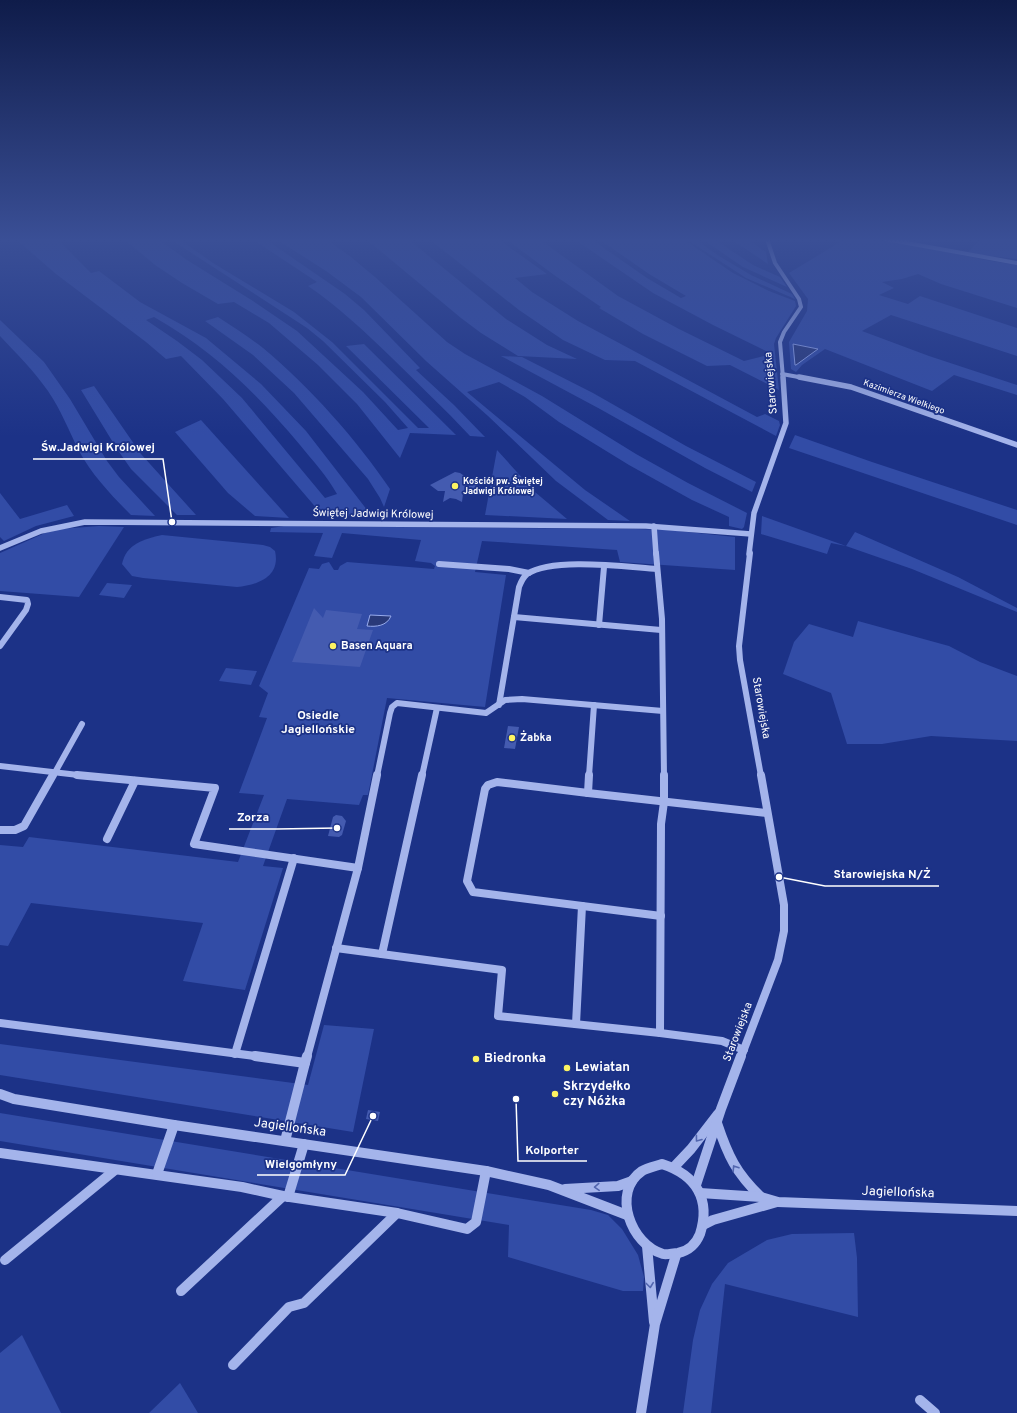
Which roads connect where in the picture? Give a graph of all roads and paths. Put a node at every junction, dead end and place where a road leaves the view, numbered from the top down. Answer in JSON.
{"nodes":[{"id":1,"x":800,"y":305,"type":"edge"},
{"id":2,"x":782,"y":374,"type":"junction"},
{"id":3,"x":1017,"y":445,"type":"edge"},
{"id":4,"x":654,"y":526,"type":"junction"},
{"id":5,"x":751,"y":534,"type":"junction"},
{"id":6,"x":0,"y":548,"type":"edge"},
{"id":7,"x":439,"y":564,"type":"dead end"},
{"id":8,"x":604,"y":567,"type":"junction"},
{"id":9,"x":657,"y":569,"type":"junction"},
{"id":10,"x":529,"y":573,"type":"junction"},
{"id":11,"x":0,"y":597,"type":"edge"},
{"id":12,"x":514,"y":617,"type":"junction"},
{"id":13,"x":599,"y":625,"type":"junction"},
{"id":14,"x":661,"y":630,"type":"junction"},
{"id":15,"x":0,"y":646,"type":"edge"},
{"id":16,"x":500,"y":705,"type":"junction"},
{"id":17,"x":594,"y":705,"type":"junction"},
{"id":18,"x":437,"y":708,"type":"junction"},
{"id":19,"x":663,"y":711,"type":"junction"},
{"id":20,"x":82,"y":724,"type":"dead end"},
{"id":21,"x":0,"y":766,"type":"edge"},
{"id":22,"x":54,"y":773,"type":"junction"},
{"id":23,"x":135,"y":781,"type":"junction"},
{"id":24,"x":588,"y":793,"type":"junction"},
{"id":25,"x":664,"y":802,"type":"junction"},
{"id":26,"x":767,"y":813,"type":"junction"},
{"id":27,"x":0,"y":830,"type":"edge"},
{"id":28,"x":107,"y":839,"type":"dead end"},
{"id":29,"x":294,"y":858,"type":"junction"},
{"id":30,"x":358,"y":868,"type":"junction"},
{"id":31,"x":582,"y":906,"type":"junction"},
{"id":32,"x":661,"y":916,"type":"junction"},
{"id":33,"x":336,"y":948,"type":"junction"},
{"id":34,"x":382,"y":954,"type":"junction"},
{"id":35,"x":0,"y":1023,"type":"edge"},
{"id":36,"x":576,"y":1024,"type":"junction"},
{"id":37,"x":660,"y":1033,"type":"junction"},
{"id":38,"x":744,"y":1050,"type":"junction"},
{"id":39,"x":235,"y":1054,"type":"junction"},
{"id":40,"x":305,"y":1063,"type":"junction"},
{"id":41,"x":0,"y":1094,"type":"edge"},
{"id":42,"x":0,"y":1099,"type":"edge"},
{"id":43,"x":14,"y":1099,"type":"junction"},
{"id":44,"x":722,"y":1109,"type":"junction"},
{"id":45,"x":717,"y":1123,"type":"junction"},
{"id":46,"x":174,"y":1125,"type":"junction"},
{"id":47,"x":285,"y":1141,"type":"junction"},
{"id":48,"x":304,"y":1144,"type":"junction"},
{"id":49,"x":2,"y":1155,"type":"edge"},
{"id":50,"x":674,"y":1167,"type":"junction"},
{"id":51,"x":115,"y":1170,"type":"junction"},
{"id":52,"x":486,"y":1171,"type":"junction"},
{"id":53,"x":157,"y":1174,"type":"junction"},
{"id":54,"x":632,"y":1181,"type":"junction"},
{"id":55,"x":561,"y":1189,"type":"junction"},
{"id":56,"x":698,"y":1189,"type":"junction"},
{"id":57,"x":286,"y":1196,"type":"junction"},
{"id":58,"x":761,"y":1197,"type":"junction"},
{"id":59,"x":778,"y":1202,"type":"junction"},
{"id":60,"x":1017,"y":1211,"type":"edge"},
{"id":61,"x":397,"y":1213,"type":"junction"},
{"id":62,"x":627,"y":1215,"type":"junction"},
{"id":63,"x":703,"y":1226,"type":"junction"},
{"id":64,"x":646,"y":1246,"type":"junction"},
{"id":65,"x":676,"y":1255,"type":"junction"},
{"id":66,"x":6,"y":1260,"type":"dead end"},
{"id":67,"x":181,"y":1291,"type":"dead end"},
{"id":68,"x":655,"y":1324,"type":"junction"},
{"id":69,"x":233,"y":1365,"type":"dead end"},
{"id":70,"x":920,"y":1400,"type":"dead end"},
{"id":71,"x":641,"y":1413,"type":"edge"},
{"id":72,"x":935,"y":1413,"type":"edge"}],
"edges":[{"from":1,"to":2,"type":"street","name":"Starowiejska"},
{"from":2,"to":3,"type":"street","name":"Kazimierza Wielkiego"},
{"from":2,"to":5,"type":"street","name":"Starowiejska"},
{"from":4,"to":5,"type":"street","name":"Świętej Jadwigi Królowej"},
{"from":4,"to":6,"type":"street","name":"Świętej Jadwigi Królowej"},
{"from":4,"to":9,"type":"street"},
{"from":5,"to":26,"type":"street","name":"Starowiejska"},
{"from":7,"to":10,"type":"street"},
{"from":8,"to":9,"type":"street"},
{"from":8,"to":10,"type":"street"},
{"from":8,"to":13,"type":"street"},
{"from":9,"to":14,"type":"street"},
{"from":10,"to":12,"type":"street"},
{"from":11,"to":15,"type":"street"},
{"from":12,"to":13,"type":"street"},
{"from":12,"to":16,"type":"street"},
{"from":13,"to":14,"type":"street"},
{"from":14,"to":19,"type":"street"},
{"from":16,"to":17,"type":"street"},
{"from":16,"to":18,"type":"street"},
{"from":17,"to":19,"type":"street"},
{"from":17,"to":24,"type":"street"},
{"from":18,"to":30,"type":"street"},
{"from":18,"to":34,"type":"street"},
{"from":19,"to":25,"type":"street"},
{"from":20,"to":22,"type":"street"},
{"from":21,"to":22,"type":"street"},
{"from":22,"to":23,"type":"street"},
{"from":22,"to":27,"type":"street"},
{"from":23,"to":28,"type":"street"},
{"from":23,"to":29,"type":"street"},
{"from":24,"to":25,"type":"street"},
{"from":24,"to":31,"type":"street"},
{"from":25,"to":26,"type":"street"},
{"from":25,"to":32,"type":"street"},
{"from":26,"to":38,"type":"street","name":"Starowiejska"},
{"from":29,"to":30,"type":"street"},
{"from":29,"to":39,"type":"street"},
{"from":30,"to":33,"type":"street"},
{"from":31,"to":32,"type":"street"},
{"from":31,"to":36,"type":"street"},
{"from":32,"to":37,"type":"street"},
{"from":33,"to":34,"type":"street"},
{"from":33,"to":40,"type":"street"},
{"from":34,"to":36,"type":"street"},
{"from":35,"to":39,"type":"street"},
{"from":36,"to":37,"type":"street"},
{"from":37,"to":38,"type":"street"},
{"from":38,"to":44,"type":"street","name":"Starowiejska"},
{"from":39,"to":40,"type":"street"},
{"from":40,"to":47,"type":"street"},
{"from":41,"to":43,"type":"street","name":"Jagiellońska"},
{"from":42,"to":43,"type":"street","name":"Jagiellońska"},
{"from":43,"to":46,"type":"street","name":"Jagiellońska"},
{"from":44,"to":45,"type":"street","name":"Starowiejska"},
{"from":44,"to":50,"type":"street","one_way":true},
{"from":45,"to":56,"type":"street","name":"Starowiejska"},
{"from":58,"to":45,"type":"street","one_way":true},
{"from":46,"to":47,"type":"street","name":"Jagiellońska"},
{"from":46,"to":53,"type":"street"},
{"from":47,"to":48,"type":"street","name":"Jagiellońska"},
{"from":48,"to":52,"type":"street","name":"Jagiellońska"},
{"from":48,"to":57,"type":"street"},
{"from":49,"to":51,"type":"street"},
{"from":50,"to":54,"type":"street"},
{"from":50,"to":56,"type":"street"},
{"from":51,"to":53,"type":"street"},
{"from":51,"to":66,"type":"street"},
{"from":52,"to":55,"type":"street","name":"Jagiellońska"},
{"from":52,"to":61,"type":"street"},
{"from":53,"to":57,"type":"street"},
{"from":54,"to":55,"type":"street","name":"Jagiellońska","one_way":true},
{"from":54,"to":62,"type":"street"},
{"from":55,"to":62,"type":"street","name":"Jagiellońska"},
{"from":56,"to":58,"type":"street","name":"Jagiellońska"},
{"from":56,"to":63,"type":"street"},
{"from":57,"to":61,"type":"street"},
{"from":57,"to":67,"type":"street"},
{"from":58,"to":59,"type":"street","name":"Jagiellońska"},
{"from":59,"to":60,"type":"street","name":"Jagiellońska"},
{"from":59,"to":63,"type":"street","name":"Jagiellońska"},
{"from":61,"to":69,"type":"street"},
{"from":62,"to":64,"type":"street"},
{"from":63,"to":65,"type":"street"},
{"from":64,"to":65,"type":"street"},
{"from":64,"to":68,"type":"street","one_way":true},
{"from":65,"to":68,"type":"street"},
{"from":68,"to":71,"type":"street"},
{"from":70,"to":72,"type":"street"}]}
